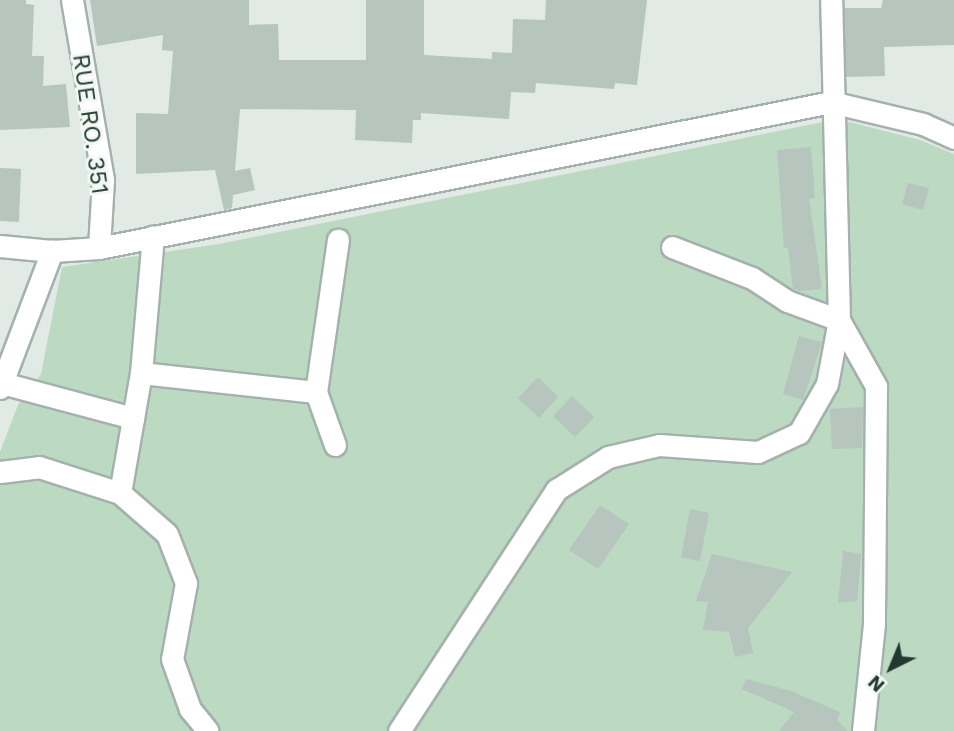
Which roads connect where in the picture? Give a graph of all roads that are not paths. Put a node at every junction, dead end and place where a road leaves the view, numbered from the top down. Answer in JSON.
{"nodes":[{"id":1,"x":72,"y":0,"type":"edge"},
{"id":2,"x":831,"y":0,"type":"edge"},
{"id":3,"x":831,"y":102,"type":"junction"},
{"id":4,"x":954,"y":138,"type":"edge"},
{"id":5,"x":153,"y":237,"type":"junction"},
{"id":6,"x":338,"y":240,"type":"dead end"},
{"id":7,"x":0,"y":246,"type":"edge"},
{"id":8,"x":672,"y":247,"type":"dead end"},
{"id":9,"x":99,"y":248,"type":"junction"},
{"id":10,"x":52,"y":251,"type":"junction"},
{"id":11,"x":839,"y":320,"type":"junction"},
{"id":12,"x":141,"y":373,"type":"junction"},
{"id":13,"x":1,"y":386,"type":"edge"},
{"id":14,"x":316,"y":392,"type":"junction"},
{"id":15,"x":133,"y":418,"type":"junction"},
{"id":16,"x":335,"y":445,"type":"dead end"},
{"id":17,"x":0,"y":472,"type":"edge"},
{"id":18,"x":120,"y":494,"type":"junction"},
{"id":19,"x":208,"y":731,"type":"edge"},
{"id":20,"x":399,"y":731,"type":"edge"},
{"id":21,"x":863,"y":731,"type":"edge"}],
"edges":[{"from":1,"to":9,"type":"street","name":"RUE RO. 351"},
{"from":2,"to":3,"type":"street"},
{"from":3,"to":4,"type":"street"},
{"from":3,"to":5,"type":"street"},
{"from":3,"to":11,"type":"street"},
{"from":5,"to":9,"type":"street"},
{"from":5,"to":12,"type":"street"},
{"from":6,"to":14,"type":"street"},
{"from":7,"to":10,"type":"street"},
{"from":8,"to":11,"type":"street"},
{"from":9,"to":10,"type":"street"},
{"from":10,"to":13,"type":"street"},
{"from":11,"to":20,"type":"street"},
{"from":11,"to":21,"type":"street"},
{"from":12,"to":14,"type":"street"},
{"from":12,"to":15,"type":"street"},
{"from":13,"to":15,"type":"street"},
{"from":14,"to":16,"type":"street"},
{"from":15,"to":18,"type":"street"},
{"from":17,"to":18,"type":"street"},
{"from":18,"to":19,"type":"street"}]}
